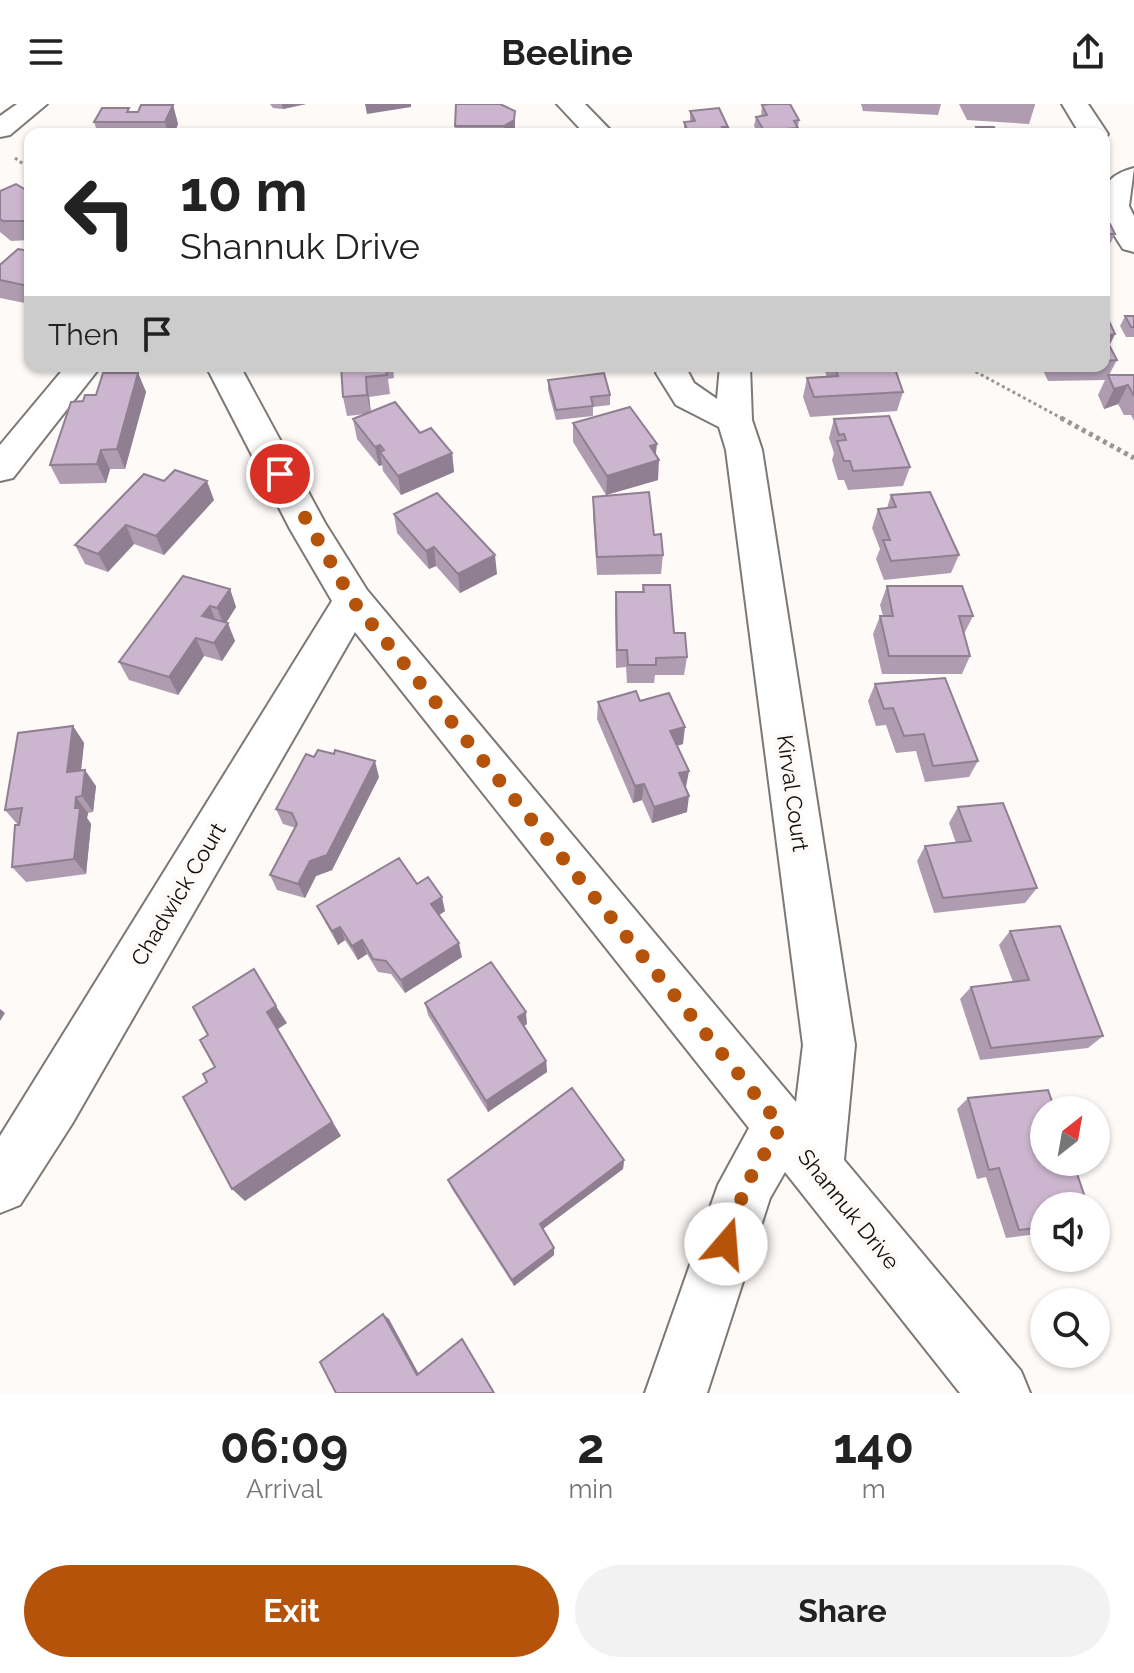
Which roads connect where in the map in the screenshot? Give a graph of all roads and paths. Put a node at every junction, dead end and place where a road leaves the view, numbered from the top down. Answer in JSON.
{"nodes":[{"id":1,"x":34,"y":104,"type":"edge"},
{"id":2,"x":570,"y":104,"type":"edge"},
{"id":3,"x":1075,"y":104,"type":"edge"},
{"id":4,"x":594,"y":128,"type":"edge"},
{"id":5,"x":1090,"y":128,"type":"edge"},
{"id":6,"x":0,"y":129,"type":"edge"},
{"id":7,"x":1110,"y":155,"type":"edge"},
{"id":8,"x":1130,"y":180,"type":"edge"},
{"id":9,"x":1134,"y":243,"type":"edge"},
{"id":10,"x":79,"y":372,"type":"edge"},
{"id":11,"x":226,"y":372,"type":"edge"},
{"id":12,"x":735,"y":372,"type":"edge"},
{"id":13,"x":976,"y":372,"type":"edge"},
{"id":14,"x":673,"y":373,"type":"dead end"},
{"id":15,"x":734,"y":420,"type":"junction"},
{"id":16,"x":1134,"y":458,"type":"edge"},
{"id":17,"x":0,"y":469,"type":"edge"},
{"id":18,"x":353,"y":601,"type":"junction"},
{"id":19,"x":798,"y":1147,"type":"junction"},
{"id":20,"x":0,"y":1185,"type":"edge"},
{"id":21,"x":676,"y":1393,"type":"edge"},
{"id":22,"x":999,"y":1393,"type":"edge"}],
"edges":[{"from":1,"to":6,"type":"street"},
{"from":2,"to":4,"type":"street"},
{"from":3,"to":5,"type":"street"},
{"from":7,"to":8,"type":"street"},
{"from":8,"to":9,"type":"street"},
{"from":10,"to":17,"type":"street"},
{"from":11,"to":18,"type":"street","name":"Shannuk Drive"},
{"from":12,"to":15,"type":"street","name":"Kirval Court"},
{"from":13,"to":16,"type":"path"},
{"from":14,"to":15,"type":"street"},
{"from":15,"to":19,"type":"street","name":"Kirval Court"},
{"from":18,"to":19,"type":"street","name":"Shannuk Drive"},
{"from":18,"to":20,"type":"street","name":"Chadwick Court"},
{"from":19,"to":21,"type":"street"},
{"from":19,"to":22,"type":"street","name":"Shannuk Drive"}]}
